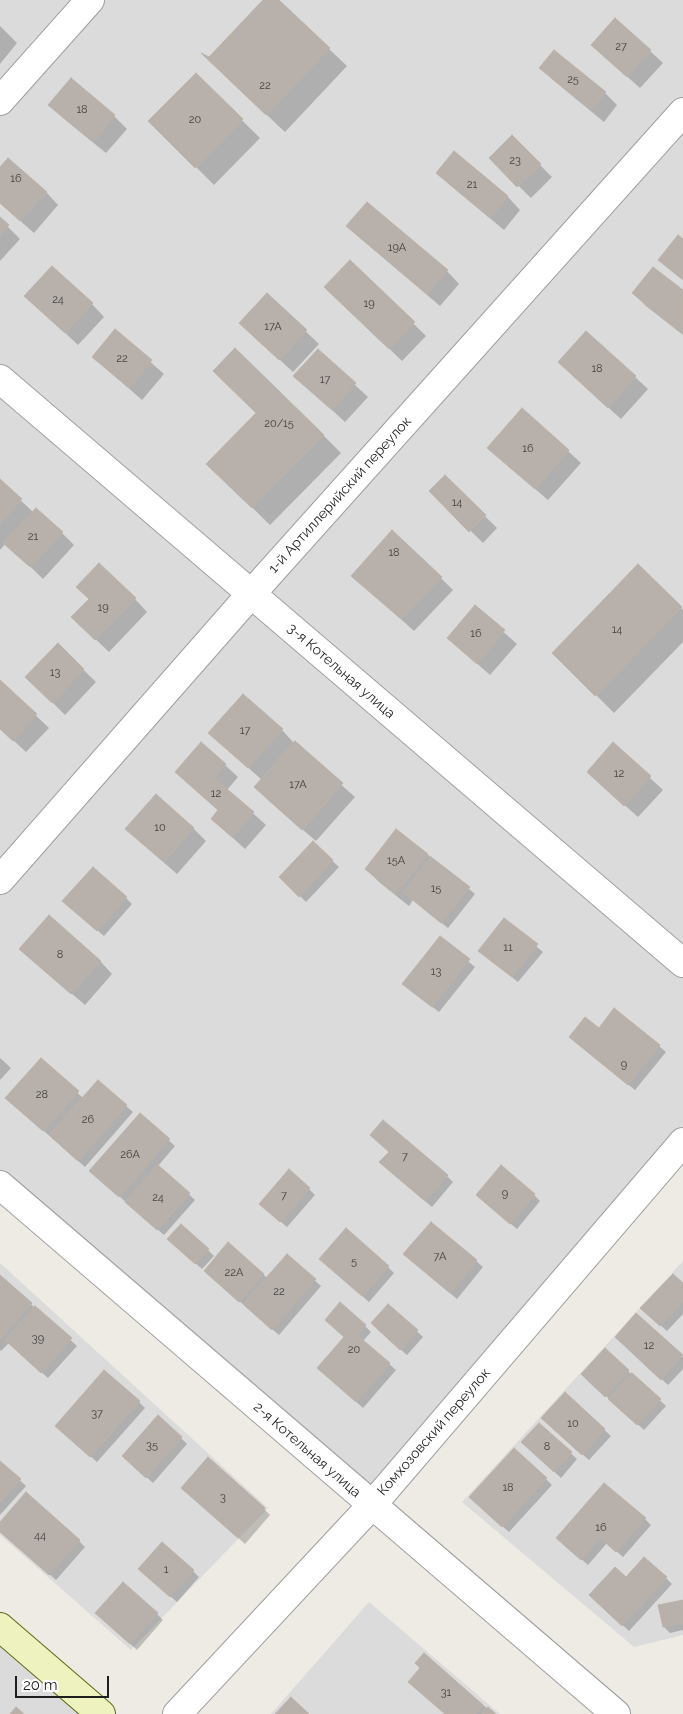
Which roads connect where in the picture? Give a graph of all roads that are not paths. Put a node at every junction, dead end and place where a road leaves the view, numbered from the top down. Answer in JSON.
{"nodes":[{"id":1,"x":90,"y":0,"type":"edge"},
{"id":2,"x":0,"y":101,"type":"edge"},
{"id":3,"x":683,"y":112,"type":"edge"},
{"id":4,"x":0,"y":379,"type":"edge"},
{"id":5,"x":251,"y":594,"type":"junction"},
{"id":6,"x":0,"y":880,"type":"edge"},
{"id":7,"x":683,"y":963,"type":"edge"},
{"id":8,"x":683,"y":1142,"type":"edge"},
{"id":9,"x":0,"y":1185,"type":"edge"},
{"id":10,"x":372,"y":1505,"type":"junction"},
{"id":11,"x":0,"y":1627,"type":"edge"},
{"id":12,"x":101,"y":1714,"type":"edge"},
{"id":13,"x":177,"y":1714,"type":"edge"},
{"id":14,"x":616,"y":1714,"type":"edge"}],
"edges":[{"from":1,"to":2,"type":"street"},
{"from":3,"to":5,"type":"street","name":"1-й Артиллерийский переулок"},
{"from":4,"to":5,"type":"street","name":"3-я Котельная улица"},
{"from":5,"to":6,"type":"street","name":"1-й Артиллерийский переулок"},
{"from":5,"to":7,"type":"street","name":"3-я Котельная улица"},
{"from":8,"to":10,"type":"street","name":"Комхозовский переулок"},
{"from":9,"to":10,"type":"street","name":"2-я Котельная улица"},
{"from":10,"to":13,"type":"street","name":"Комхозовский переулок"},
{"from":10,"to":14,"type":"street","name":"2-я Котельная улица"},
{"from":11,"to":12,"type":"street"}]}
